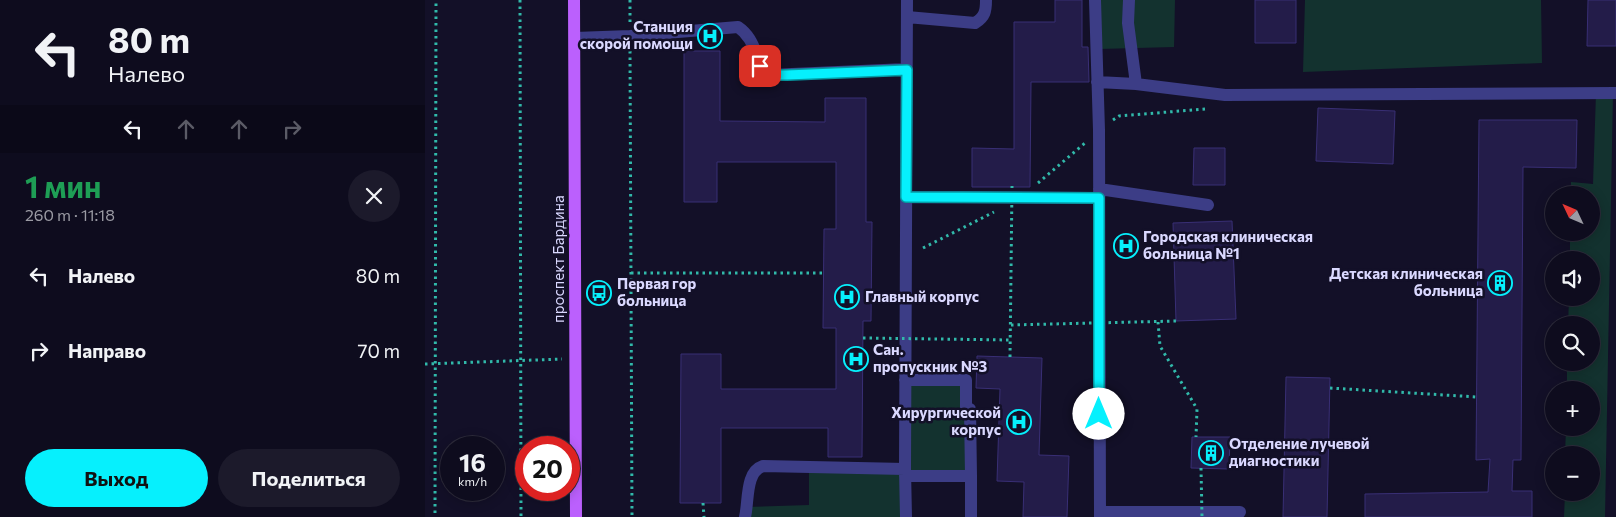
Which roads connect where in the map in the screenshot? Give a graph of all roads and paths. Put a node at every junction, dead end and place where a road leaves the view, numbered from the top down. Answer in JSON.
{"nodes":[{"id":1,"x":436,"y":0,"type":"edge"},
{"id":2,"x":520,"y":0,"type":"edge"},
{"id":3,"x":574,"y":0,"type":"edge"},
{"id":4,"x":630,"y":0,"type":"edge"},
{"id":5,"x":907,"y":0,"type":"edge"},
{"id":6,"x":986,"y":0,"type":"edge"},
{"id":7,"x":1095,"y":0,"type":"edge"},
{"id":8,"x":1129,"y":0,"type":"edge"},
{"id":9,"x":907,"y":17,"type":"junction"},
{"id":10,"x":630,"y":36,"type":"junction"},
{"id":11,"x":575,"y":38,"type":"junction"},
{"id":12,"x":907,"y":70,"type":"junction"},
{"id":13,"x":1097,"y":82,"type":"junction"},
{"id":14,"x":1136,"y":84,"type":"junction"},
{"id":15,"x":1616,"y":93,"type":"edge"},
{"id":16,"x":1012,"y":186,"type":"dead end"},
{"id":17,"x":1099,"y":194,"type":"junction"},
{"id":18,"x":906,"y":197,"type":"junction"},
{"id":19,"x":1208,"y":205,"type":"dead end"},
{"id":20,"x":823,"y":272,"type":"dead end"},
{"id":21,"x":631,"y":273,"type":"junction"},
{"id":22,"x":1176,"y":321,"type":"dead end"},
{"id":23,"x":1158,"y":322,"type":"junction"},
{"id":24,"x":1011,"y":325,"type":"junction"},
{"id":25,"x":863,"y":338,"type":"dead end"},
{"id":26,"x":1011,"y":340,"type":"junction"},
{"id":27,"x":1010,"y":357,"type":"dead end"},
{"id":28,"x":576,"y":359,"type":"junction"},
{"id":29,"x":519,"y":362,"type":"junction"},
{"id":30,"x":435,"y":363,"type":"junction"},
{"id":31,"x":425,"y":364,"type":"edge"},
{"id":32,"x":905,"y":380,"type":"junction"},
{"id":33,"x":1330,"y":388,"type":"dead end"},
{"id":34,"x":1477,"y":398,"type":"dead end"},
{"id":35,"x":1196,"y":437,"type":"dead end"},
{"id":36,"x":1201,"y":468,"type":"dead end"},
{"id":37,"x":905,"y":473,"type":"junction"},
{"id":38,"x":971,"y":476,"type":"junction"},
{"id":39,"x":703,"y":503,"type":"dead end"},
{"id":40,"x":1240,"y":512,"type":"dead end"},
{"id":41,"x":435,"y":513,"type":"dead end"},
{"id":42,"x":1100,"y":514,"type":"edge"},
{"id":43,"x":521,"y":517,"type":"edge"},
{"id":44,"x":576,"y":517,"type":"edge"},
{"id":45,"x":632,"y":517,"type":"edge"},
{"id":46,"x":704,"y":517,"type":"edge"},
{"id":47,"x":745,"y":517,"type":"edge"},
{"id":48,"x":905,"y":517,"type":"edge"},
{"id":49,"x":971,"y":517,"type":"edge"},
{"id":50,"x":1202,"y":517,"type":"edge"}],
"edges":[{"from":1,"to":30,"type":"path"},
{"from":2,"to":29,"type":"path"},
{"from":3,"to":11,"type":"main road","name":"проспект Бардина"},
{"from":4,"to":10,"type":"path"},
{"from":5,"to":9,"type":"lane"},
{"from":6,"to":9,"type":"lane"},
{"from":7,"to":13,"type":"lane"},
{"from":8,"to":14,"type":"lane"},
{"from":9,"to":12,"type":"lane"},
{"from":10,"to":11,"type":"lane"},
{"from":10,"to":12,"type":"lane"},
{"from":10,"to":21,"type":"path"},
{"from":11,"to":28,"type":"main road","name":"проспект Бардина"},
{"from":12,"to":18,"type":"lane"},
{"from":13,"to":14,"type":"lane"},
{"from":13,"to":17,"type":"lane"},
{"from":14,"to":15,"type":"lane"},
{"from":16,"to":24,"type":"path","bridge":true},
{"from":17,"to":18,"type":"lane"},
{"from":17,"to":19,"type":"lane"},
{"from":17,"to":42,"type":"lane"},
{"from":18,"to":32,"type":"lane"},
{"from":20,"to":21,"type":"path"},
{"from":21,"to":45,"type":"path"},
{"from":22,"to":23,"type":"path","bridge":true},
{"from":23,"to":24,"type":"path","bridge":true},
{"from":23,"to":35,"type":"path"},
{"from":24,"to":26,"type":"path","bridge":true},
{"from":25,"to":26,"type":"path","bridge":true},
{"from":26,"to":27,"type":"path","bridge":true},
{"from":28,"to":29,"type":"path"},
{"from":28,"to":44,"type":"main road","name":"проспект Бардина"},
{"from":29,"to":30,"type":"path"},
{"from":29,"to":43,"type":"path"},
{"from":30,"to":31,"type":"path"},
{"from":30,"to":41,"type":"path"},
{"from":32,"to":37,"type":"lane"},
{"from":32,"to":38,"type":"lane"},
{"from":33,"to":34,"type":"path"},
{"from":36,"to":50,"type":"path","bridge":true},
{"from":37,"to":38,"type":"lane"},
{"from":37,"to":47,"type":"lane"},
{"from":37,"to":48,"type":"lane"},
{"from":38,"to":49,"type":"lane"},
{"from":39,"to":46,"type":"path"},
{"from":40,"to":42,"type":"lane"}]}
